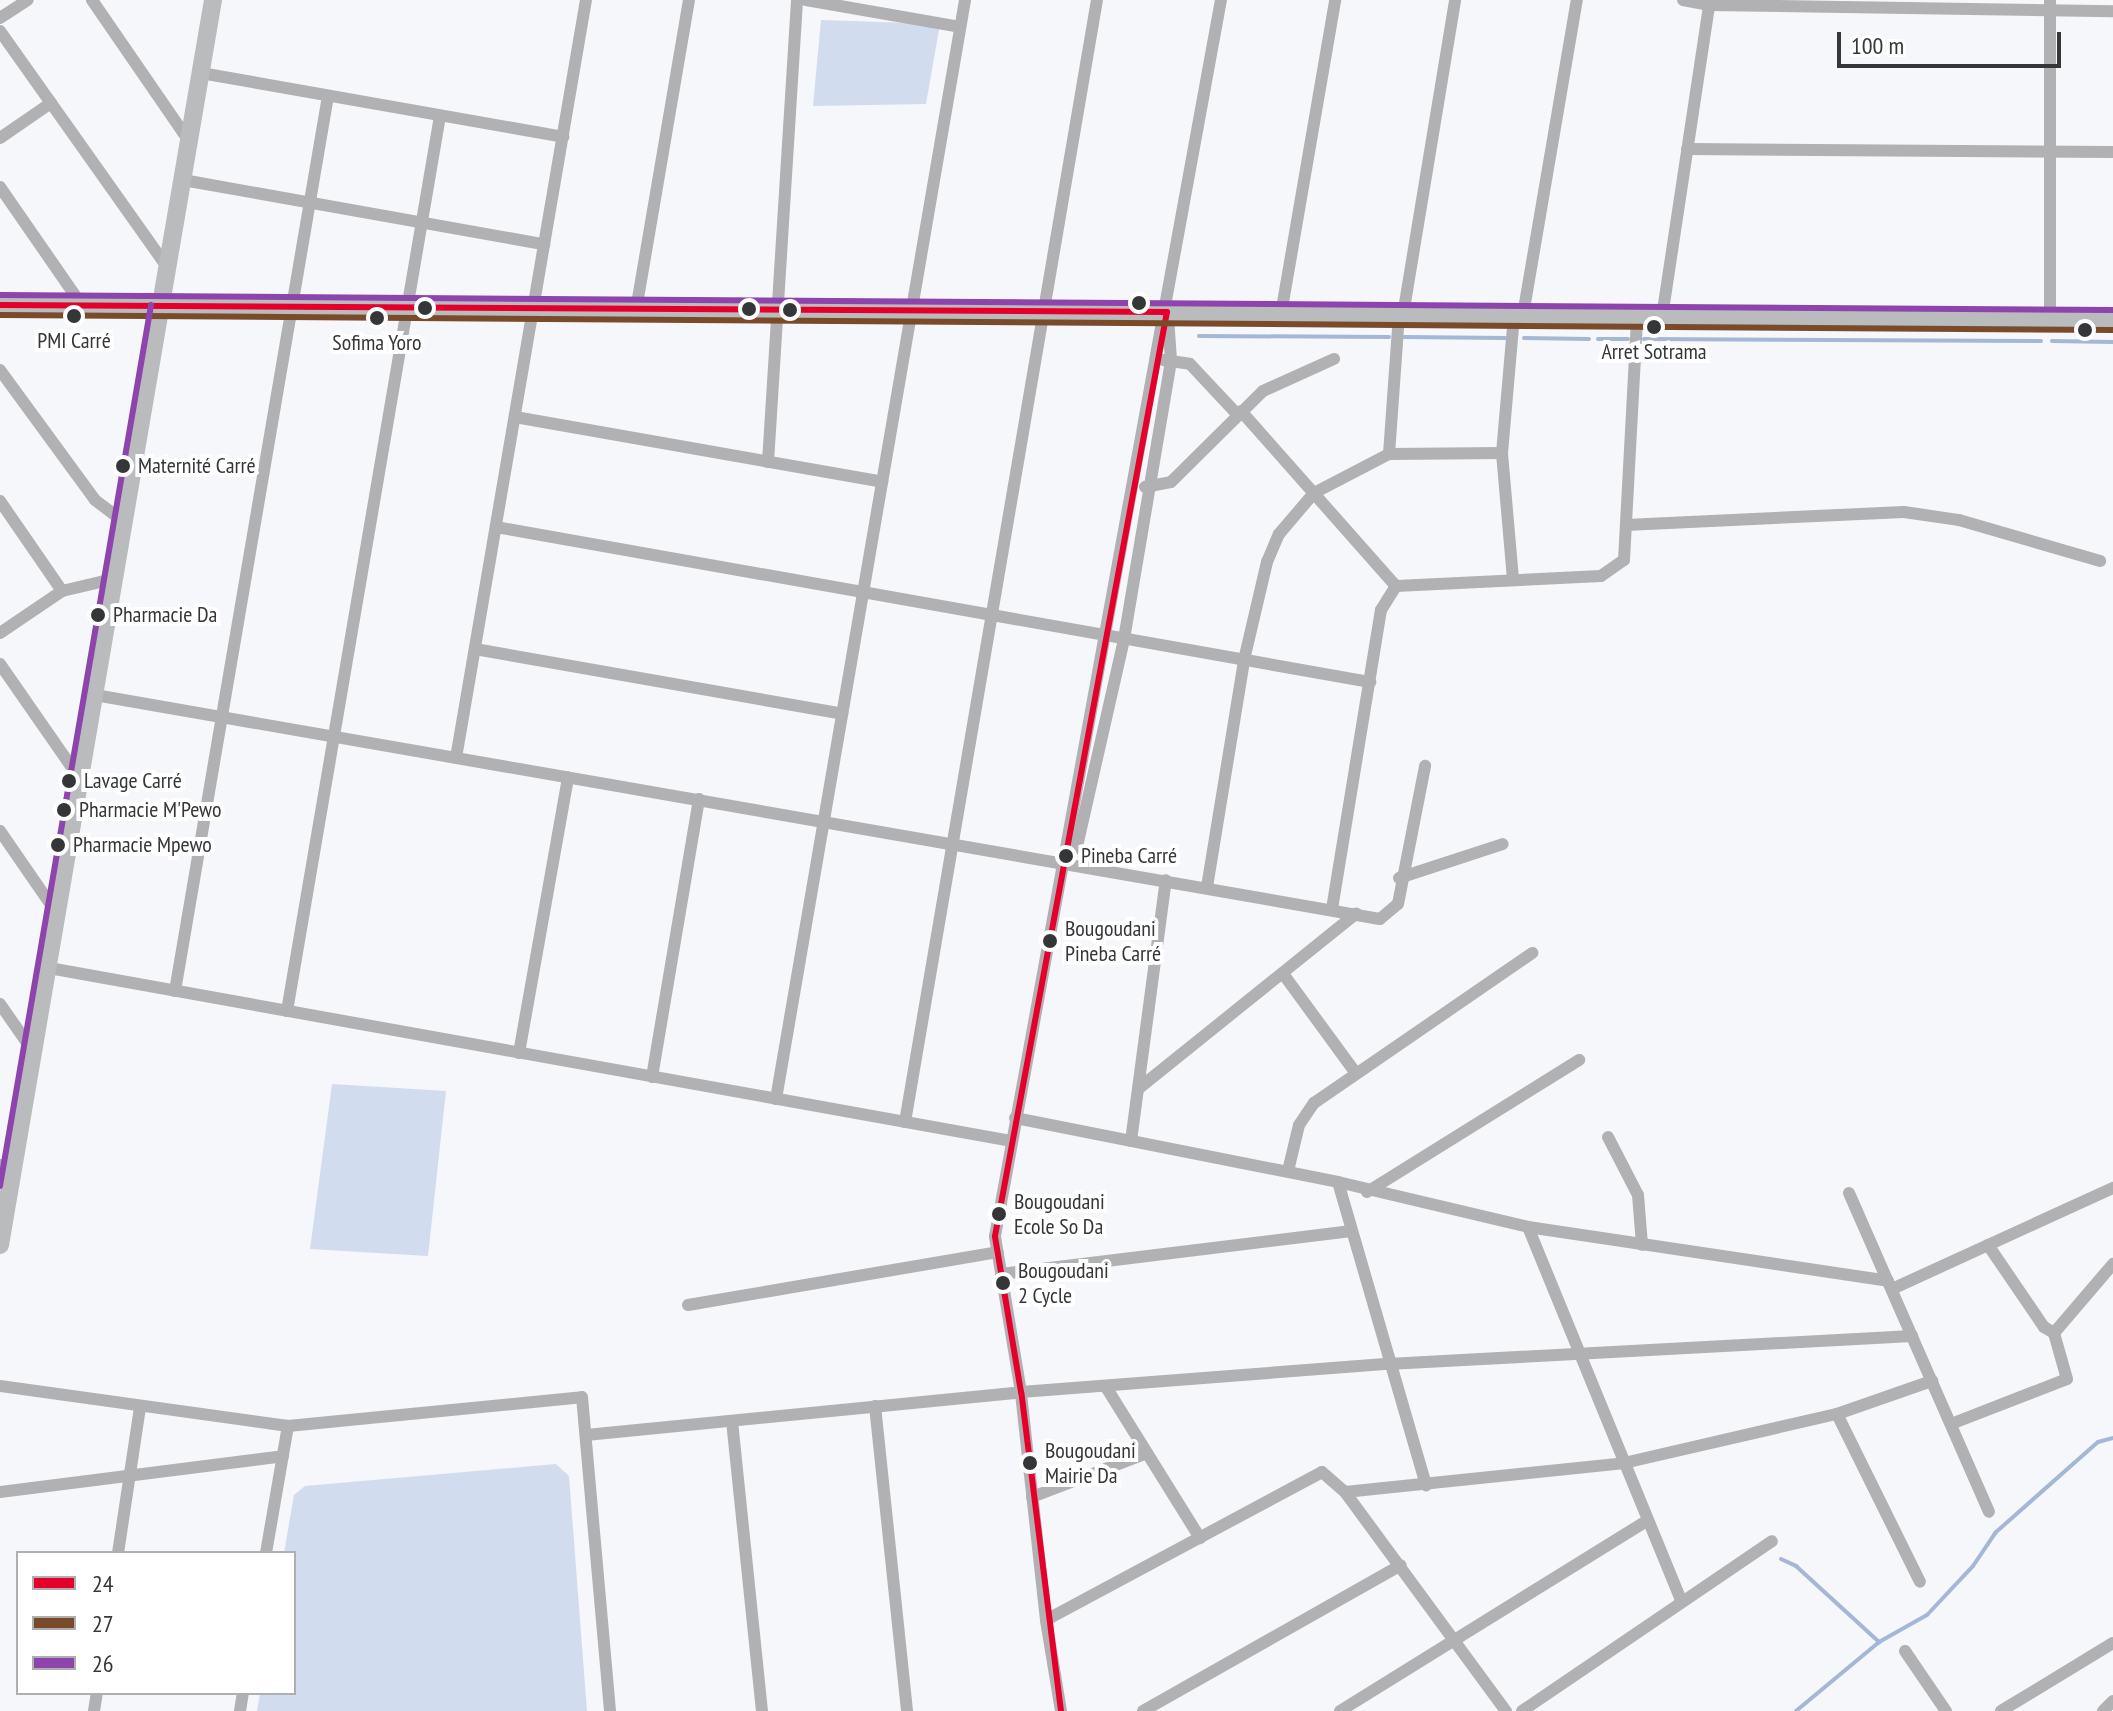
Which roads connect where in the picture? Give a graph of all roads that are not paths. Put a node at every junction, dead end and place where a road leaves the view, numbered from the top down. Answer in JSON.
{"nodes":[{"id":1,"x":28,"y":0,"type":"edge"},
{"id":2,"x":92,"y":0,"type":"edge"},
{"id":3,"x":586,"y":0,"type":"edge"},
{"id":4,"x":689,"y":0,"type":"edge"},
{"id":5,"x":797,"y":0,"type":"edge"},
{"id":6,"x":806,"y":0,"type":"edge"},
{"id":7,"x":965,"y":0,"type":"edge"},
{"id":8,"x":1097,"y":0,"type":"edge"},
{"id":9,"x":1221,"y":0,"type":"edge"},
{"id":10,"x":1335,"y":0,"type":"edge"},
{"id":11,"x":1455,"y":0,"type":"edge"},
{"id":12,"x":1577,"y":0,"type":"edge"},
{"id":13,"x":1683,"y":0,"type":"edge"},
{"id":14,"x":212,"y":1,"type":"edge"},
{"id":15,"x":1710,"y":2,"type":"edge"},
{"id":16,"x":2050,"y":5,"type":"edge"},
{"id":17,"x":2113,"y":11,"type":"edge"},
{"id":18,"x":0,"y":18,"type":"edge"},
{"id":19,"x":960,"y":27,"type":"junction"},
{"id":20,"x":0,"y":31,"type":"edge"},
{"id":21,"x":201,"y":73,"type":"junction"},
{"id":22,"x":328,"y":96,"type":"junction"},
{"id":23,"x":51,"y":103,"type":"junction"},
{"id":24,"x":440,"y":116,"type":"junction"},
{"id":25,"x":563,"y":137,"type":"junction"},
{"id":26,"x":0,"y":138,"type":"edge"},
{"id":27,"x":189,"y":141,"type":"junction"},
{"id":28,"x":1687,"y":149,"type":"junction"},
{"id":29,"x":2050,"y":150,"type":"junction"},
{"id":30,"x":2113,"y":152,"type":"edge"},
{"id":31,"x":183,"y":180,"type":"junction"},
{"id":32,"x":0,"y":187,"type":"edge"},
{"id":33,"x":310,"y":202,"type":"junction"},
{"id":34,"x":422,"y":222,"type":"junction"},
{"id":35,"x":544,"y":244,"type":"junction"},
{"id":36,"x":168,"y":268,"type":"junction"},
{"id":37,"x":81,"y":304,"type":"junction"},
{"id":38,"x":0,"y":305,"type":"edge"},
{"id":39,"x":161,"y":307,"type":"junction"},
{"id":40,"x":292,"y":308,"type":"junction"},
{"id":41,"x":533,"y":308,"type":"junction"},
{"id":42,"x":407,"y":309,"type":"junction"},
{"id":43,"x":636,"y":310,"type":"junction"},
{"id":44,"x":778,"y":310,"type":"junction"},
{"id":45,"x":911,"y":312,"type":"junction"},
{"id":46,"x":1167,"y":312,"type":"junction"},
{"id":47,"x":1043,"y":314,"type":"junction"},
{"id":48,"x":1281,"y":314,"type":"junction"},
{"id":49,"x":1401,"y":315,"type":"junction"},
{"id":50,"x":1519,"y":316,"type":"junction"},
{"id":51,"x":1637,"y":317,"type":"junction"},
{"id":52,"x":1662,"y":317,"type":"junction"},
{"id":53,"x":2050,"y":319,"type":"junction"},
{"id":54,"x":2113,"y":320,"type":"edge"},
{"id":55,"x":1334,"y":359,"type":"dead end"},
{"id":56,"x":1156,"y":360,"type":"junction"},
{"id":57,"x":1171,"y":360,"type":"junction"},
{"id":58,"x":0,"y":370,"type":"edge"},
{"id":59,"x":1239,"y":412,"type":"junction"},
{"id":60,"x":515,"y":417,"type":"junction"},
{"id":61,"x":1502,"y":453,"type":"junction"},
{"id":62,"x":1389,"y":454,"type":"junction"},
{"id":63,"x":768,"y":462,"type":"junction"},
{"id":64,"x":882,"y":482,"type":"junction"},
{"id":65,"x":1150,"y":486,"type":"junction"},
{"id":66,"x":1134,"y":489,"type":"junction"},
{"id":67,"x":1314,"y":493,"type":"junction"},
{"id":68,"x":0,"y":501,"type":"edge"},
{"id":69,"x":123,"y":521,"type":"junction"},
{"id":70,"x":1626,"y":525,"type":"junction"},
{"id":71,"x":496,"y":527,"type":"junction"},
{"id":72,"x":2100,"y":561,"type":"dead end"},
{"id":73,"x":113,"y":579,"type":"junction"},
{"id":74,"x":1513,"y":579,"type":"junction"},
{"id":75,"x":1396,"y":586,"type":"junction"},
{"id":76,"x":62,"y":591,"type":"junction"},
{"id":77,"x":863,"y":592,"type":"junction"},
{"id":78,"x":992,"y":615,"type":"junction"},
{"id":79,"x":0,"y":633,"type":"edge"},
{"id":80,"x":1106,"y":635,"type":"junction"},
{"id":81,"x":1124,"y":639,"type":"junction"},
{"id":82,"x":475,"y":649,"type":"junction"},
{"id":83,"x":1244,"y":660,"type":"junction"},
{"id":84,"x":0,"y":664,"type":"edge"},
{"id":85,"x":1370,"y":682,"type":"junction"},
{"id":86,"x":95,"y":695,"type":"junction"},
{"id":87,"x":842,"y":714,"type":"junction"},
{"id":88,"x":222,"y":717,"type":"junction"},
{"id":89,"x":334,"y":737,"type":"junction"},
{"id":90,"x":456,"y":758,"type":"junction"},
{"id":91,"x":1425,"y":766,"type":"dead end"},
{"id":92,"x":568,"y":777,"type":"junction"},
{"id":93,"x":82,"y":782,"type":"junction"},
{"id":94,"x":699,"y":799,"type":"junction"},
{"id":95,"x":824,"y":821,"type":"junction"},
{"id":96,"x":0,"y":831,"type":"edge"},
{"id":97,"x":953,"y":843,"type":"junction"},
{"id":98,"x":1503,"y":844,"type":"dead end"},
{"id":99,"x":1066,"y":861,"type":"junction"},
{"id":100,"x":1399,"y":878,"type":"junction"},
{"id":101,"x":1166,"y":880,"type":"junction"},
{"id":102,"x":1207,"y":887,"type":"junction"},
{"id":103,"x":1332,"y":909,"type":"junction"},
{"id":104,"x":1356,"y":914,"type":"junction"},
{"id":105,"x":58,"y":915,"type":"junction"},
{"id":106,"x":1532,"y":953,"type":"dead end"},
{"id":107,"x":49,"y":968,"type":"junction"},
{"id":108,"x":1284,"y":975,"type":"junction"},
{"id":109,"x":175,"y":991,"type":"junction"},
{"id":110,"x":0,"y":1004,"type":"edge"},
{"id":111,"x":287,"y":1011,"type":"junction"},
{"id":112,"x":519,"y":1053,"type":"junction"},
{"id":113,"x":35,"y":1054,"type":"junction"},
{"id":114,"x":1579,"y":1060,"type":"dead end"},
{"id":115,"x":1355,"y":1072,"type":"junction"},
{"id":116,"x":652,"y":1077,"type":"junction"},
{"id":117,"x":1138,"y":1089,"type":"junction"},
{"id":118,"x":776,"y":1099,"type":"junction"},
{"id":119,"x":1015,"y":1118,"type":"junction"},
{"id":120,"x":905,"y":1122,"type":"junction"},
{"id":121,"x":1608,"y":1137,"type":"dead end"},
{"id":122,"x":1011,"y":1141,"type":"junction"},
{"id":123,"x":1131,"y":1141,"type":"junction"},
{"id":124,"x":0,"y":1165,"type":"edge"},
{"id":125,"x":1288,"y":1171,"type":"junction"},
{"id":126,"x":1338,"y":1182,"type":"junction"},
{"id":127,"x":12,"y":1183,"type":"junction"},
{"id":128,"x":2113,"y":1188,"type":"edge"},
{"id":129,"x":1367,"y":1192,"type":"junction"},
{"id":130,"x":1849,"y":1193,"type":"dead end"},
{"id":131,"x":1528,"y":1227,"type":"junction"},
{"id":132,"x":1349,"y":1231,"type":"junction"},
{"id":133,"x":0,"y":1245,"type":"edge"},
{"id":134,"x":1642,"y":1245,"type":"junction"},
{"id":135,"x":1988,"y":1245,"type":"junction"},
{"id":136,"x":998,"y":1252,"type":"junction"},
{"id":137,"x":2113,"y":1264,"type":"edge"},
{"id":138,"x":1001,"y":1274,"type":"junction"},
{"id":139,"x":1890,"y":1285,"type":"junction"},
{"id":140,"x":688,"y":1305,"type":"dead end"},
{"id":141,"x":2054,"y":1333,"type":"junction"},
{"id":142,"x":1912,"y":1336,"type":"junction"},
{"id":143,"x":1582,"y":1356,"type":"junction"},
{"id":144,"x":1388,"y":1364,"type":"junction"},
{"id":145,"x":1932,"y":1381,"type":"junction"},
{"id":146,"x":0,"y":1386,"type":"edge"},
{"id":147,"x":1106,"y":1387,"type":"junction"},
{"id":148,"x":1021,"y":1392,"type":"junction"},
{"id":149,"x":875,"y":1406,"type":"junction"},
{"id":150,"x":140,"y":1408,"type":"junction"},
{"id":151,"x":1837,"y":1414,"type":"junction"},
{"id":152,"x":732,"y":1421,"type":"junction"},
{"id":153,"x":1951,"y":1424,"type":"junction"},
{"id":154,"x":288,"y":1426,"type":"junction"},
{"id":155,"x":586,"y":1435,"type":"junction"},
{"id":156,"x":1147,"y":1453,"type":"junction"},
{"id":157,"x":283,"y":1456,"type":"junction"},
{"id":158,"x":1624,"y":1463,"type":"junction"},
{"id":159,"x":130,"y":1475,"type":"junction"},
{"id":160,"x":1426,"y":1485,"type":"junction"},
{"id":161,"x":0,"y":1492,"type":"edge"},
{"id":162,"x":1345,"y":1492,"type":"junction"},
{"id":163,"x":1032,"y":1497,"type":"junction"},
{"id":164,"x":1989,"y":1512,"type":"dead end"},
{"id":165,"x":1646,"y":1521,"type":"junction"},
{"id":166,"x":1200,"y":1538,"type":"junction"},
{"id":167,"x":1772,"y":1541,"type":"dead end"},
{"id":168,"x":118,"y":1551,"type":"edge"},
{"id":169,"x":266,"y":1551,"type":"edge"},
{"id":170,"x":1401,"y":1565,"type":"junction"},
{"id":171,"x":1920,"y":1582,"type":"dead end"},
{"id":172,"x":1682,"y":1602,"type":"junction"},
{"id":173,"x":1046,"y":1620,"type":"junction"},
{"id":174,"x":1457,"y":1638,"type":"junction"},
{"id":175,"x":2113,"y":1643,"type":"edge"},
{"id":176,"x":1905,"y":1651,"type":"dead end"},
{"id":177,"x":610,"y":1711,"type":"edge"},
{"id":178,"x":762,"y":1711,"type":"edge"},
{"id":179,"x":907,"y":1711,"type":"edge"},
{"id":180,"x":1061,"y":1711,"type":"edge"},
{"id":181,"x":1143,"y":1711,"type":"edge"},
{"id":182,"x":1340,"y":1711,"type":"edge"},
{"id":183,"x":1506,"y":1711,"type":"edge"},
{"id":184,"x":1522,"y":1711,"type":"edge"},
{"id":185,"x":1946,"y":1711,"type":"edge"},
{"id":186,"x":2001,"y":1711,"type":"edge"}],
"edges":[{"from":1,"to":18,"type":"street"},
{"from":2,"to":27,"type":"street"},
{"from":3,"to":25,"type":"street"},
{"from":4,"to":43,"type":"street"},
{"from":5,"to":44,"type":"street"},
{"from":6,"to":19,"type":"street"},
{"from":7,"to":19,"type":"street"},
{"from":8,"to":47,"type":"street"},
{"from":9,"to":46,"type":"street"},
{"from":10,"to":48,"type":"street"},
{"from":11,"to":49,"type":"street"},
{"from":12,"to":50,"type":"street"},
{"from":13,"to":15,"type":"street"},
{"from":14,"to":21,"type":"street"},
{"from":15,"to":16,"type":"street"},
{"from":15,"to":28,"type":"street"},
{"from":16,"to":17,"type":"street"},
{"from":16,"to":29,"type":"street"},
{"from":19,"to":45,"type":"street"},
{"from":20,"to":23,"type":"street"},
{"from":21,"to":22,"type":"street"},
{"from":21,"to":27,"type":"street"},
{"from":22,"to":24,"type":"street"},
{"from":22,"to":33,"type":"street"},
{"from":23,"to":26,"type":"street"},
{"from":23,"to":36,"type":"street"},
{"from":24,"to":25,"type":"street"},
{"from":24,"to":34,"type":"street"},
{"from":25,"to":35,"type":"street"},
{"from":27,"to":31,"type":"street"},
{"from":28,"to":29,"type":"street"},
{"from":28,"to":52,"type":"street"},
{"from":29,"to":30,"type":"street"},
{"from":29,"to":53,"type":"street"},
{"from":31,"to":33,"type":"street"},
{"from":31,"to":36,"type":"street"},
{"from":32,"to":37,"type":"street"},
{"from":33,"to":34,"type":"street"},
{"from":33,"to":40,"type":"street"},
{"from":34,"to":35,"type":"street"},
{"from":34,"to":42,"type":"street"},
{"from":35,"to":41,"type":"street"},
{"from":36,"to":39,"type":"street"},
{"from":37,"to":38,"type":"street"},
{"from":37,"to":39,"type":"street"},
{"from":39,"to":40,"type":"street"},
{"from":39,"to":69,"type":"street"},
{"from":40,"to":42,"type":"street"},
{"from":40,"to":88,"type":"street"},
{"from":41,"to":42,"type":"street"},
{"from":41,"to":43,"type":"street"},
{"from":41,"to":60,"type":"street"},
{"from":42,"to":89,"type":"street"},
{"from":43,"to":44,"type":"street"},
{"from":44,"to":45,"type":"street"},
{"from":44,"to":63,"type":"street"},
{"from":45,"to":47,"type":"street"},
{"from":45,"to":64,"type":"street"},
{"from":46,"to":47,"type":"street"},
{"from":46,"to":48,"type":"street"},
{"from":46,"to":56,"type":"street"},
{"from":46,"to":57,"type":"street"},
{"from":47,"to":78,"type":"street"},
{"from":48,"to":49,"type":"street"},
{"from":49,"to":50,"type":"street"},
{"from":49,"to":62,"type":"street"},
{"from":50,"to":51,"type":"street"},
{"from":50,"to":61,"type":"street"},
{"from":51,"to":52,"type":"street"},
{"from":51,"to":70,"type":"street"},
{"from":52,"to":53,"type":"street"},
{"from":53,"to":54,"type":"street"},
{"from":55,"to":59,"type":"street"},
{"from":56,"to":57,"type":"street"},
{"from":56,"to":66,"type":"street"},
{"from":57,"to":59,"type":"street"},
{"from":57,"to":65,"type":"street"},
{"from":58,"to":69,"type":"street"},
{"from":59,"to":65,"type":"street"},
{"from":59,"to":67,"type":"street"},
{"from":60,"to":63,"type":"street"},
{"from":60,"to":71,"type":"street"},
{"from":61,"to":62,"type":"street"},
{"from":61,"to":74,"type":"street"},
{"from":62,"to":67,"type":"street"},
{"from":63,"to":64,"type":"street"},
{"from":64,"to":77,"type":"street"},
{"from":65,"to":66,"type":"street"},
{"from":65,"to":81,"type":"street"},
{"from":66,"to":80,"type":"street"},
{"from":67,"to":75,"type":"street"},
{"from":67,"to":83,"type":"street"},
{"from":68,"to":76,"type":"street"},
{"from":69,"to":73,"type":"street"},
{"from":70,"to":72,"type":"street"},
{"from":70,"to":74,"type":"street"},
{"from":71,"to":77,"type":"street"},
{"from":71,"to":82,"type":"street"},
{"from":73,"to":76,"type":"street"},
{"from":73,"to":86,"type":"street"},
{"from":74,"to":75,"type":"street"},
{"from":75,"to":85,"type":"street"},
{"from":76,"to":79,"type":"street"},
{"from":77,"to":78,"type":"street"},
{"from":77,"to":87,"type":"street"},
{"from":78,"to":80,"type":"street"},
{"from":78,"to":97,"type":"street"},
{"from":80,"to":81,"type":"street"},
{"from":80,"to":99,"type":"street"},
{"from":81,"to":83,"type":"street"},
{"from":81,"to":99,"type":"street"},
{"from":82,"to":87,"type":"street"},
{"from":82,"to":90,"type":"street"},
{"from":83,"to":85,"type":"street"},
{"from":83,"to":102,"type":"street"},
{"from":84,"to":93,"type":"street"},
{"from":85,"to":103,"type":"street"},
{"from":86,"to":88,"type":"street"},
{"from":86,"to":93,"type":"street"},
{"from":87,"to":95,"type":"street"},
{"from":88,"to":89,"type":"street"},
{"from":88,"to":109,"type":"street"},
{"from":89,"to":90,"type":"street"},
{"from":89,"to":111,"type":"street"},
{"from":90,"to":92,"type":"street"},
{"from":91,"to":100,"type":"street"},
{"from":92,"to":94,"type":"street"},
{"from":92,"to":112,"type":"street"},
{"from":93,"to":105,"type":"street"},
{"from":94,"to":95,"type":"street"},
{"from":94,"to":116,"type":"street"},
{"from":95,"to":97,"type":"street"},
{"from":95,"to":118,"type":"street"},
{"from":96,"to":105,"type":"street"},
{"from":97,"to":99,"type":"street"},
{"from":97,"to":120,"type":"street"},
{"from":98,"to":100,"type":"street"},
{"from":99,"to":101,"type":"street"},
{"from":99,"to":119,"type":"street"},
{"from":100,"to":104,"type":"street"},
{"from":101,"to":102,"type":"street"},
{"from":101,"to":117,"type":"street"},
{"from":102,"to":103,"type":"street"},
{"from":103,"to":104,"type":"street"},
{"from":104,"to":108,"type":"street"},
{"from":105,"to":107,"type":"street"},
{"from":106,"to":115,"type":"street"},
{"from":107,"to":109,"type":"street"},
{"from":107,"to":113,"type":"street"},
{"from":108,"to":115,"type":"street"},
{"from":108,"to":117,"type":"street"},
{"from":109,"to":111,"type":"street"},
{"from":110,"to":113,"type":"street"},
{"from":111,"to":112,"type":"street"},
{"from":112,"to":116,"type":"street"},
{"from":113,"to":127,"type":"street"},
{"from":114,"to":129,"type":"street"},
{"from":115,"to":125,"type":"street"},
{"from":116,"to":118,"type":"street"},
{"from":117,"to":123,"type":"street"},
{"from":118,"to":120,"type":"street"},
{"from":119,"to":122,"type":"street"},
{"from":119,"to":123,"type":"street"},
{"from":120,"to":122,"type":"street"},
{"from":121,"to":134,"type":"street"},
{"from":122,"to":136,"type":"street"},
{"from":123,"to":125,"type":"street"},
{"from":124,"to":127,"type":"street"},
{"from":125,"to":126,"type":"street"},
{"from":126,"to":129,"type":"street"},
{"from":126,"to":132,"type":"street"},
{"from":127,"to":133,"type":"street"},
{"from":128,"to":135,"type":"street"},
{"from":129,"to":131,"type":"street"},
{"from":130,"to":139,"type":"street"},
{"from":131,"to":134,"type":"street"},
{"from":131,"to":143,"type":"street"},
{"from":132,"to":138,"type":"street"},
{"from":132,"to":144,"type":"street"},
{"from":134,"to":139,"type":"street"},
{"from":135,"to":139,"type":"street"},
{"from":135,"to":141,"type":"street"},
{"from":136,"to":138,"type":"street"},
{"from":136,"to":140,"type":"street"},
{"from":137,"to":141,"type":"street"},
{"from":138,"to":148,"type":"street"},
{"from":139,"to":142,"type":"street"},
{"from":141,"to":153,"type":"street"},
{"from":142,"to":143,"type":"street"},
{"from":142,"to":145,"type":"street"},
{"from":143,"to":144,"type":"street"},
{"from":143,"to":158,"type":"street"},
{"from":144,"to":147,"type":"street"},
{"from":144,"to":160,"type":"street"},
{"from":145,"to":151,"type":"street"},
{"from":145,"to":153,"type":"street"},
{"from":146,"to":150,"type":"street"},
{"from":147,"to":148,"type":"street"},
{"from":147,"to":156,"type":"street"},
{"from":148,"to":149,"type":"street"},
{"from":148,"to":163,"type":"street"},
{"from":149,"to":152,"type":"street"},
{"from":149,"to":179,"type":"street"},
{"from":150,"to":154,"type":"street"},
{"from":150,"to":159,"type":"street"},
{"from":151,"to":158,"type":"street"},
{"from":151,"to":171,"type":"street"},
{"from":152,"to":155,"type":"street"},
{"from":152,"to":178,"type":"street"},
{"from":153,"to":164,"type":"street"},
{"from":154,"to":155,"type":"street"},
{"from":154,"to":157,"type":"street"},
{"from":155,"to":177,"type":"street"},
{"from":156,"to":163,"type":"street"},
{"from":156,"to":166,"type":"street"},
{"from":157,"to":159,"type":"street"},
{"from":157,"to":169,"type":"street"},
{"from":158,"to":160,"type":"street"},
{"from":158,"to":165,"type":"street"},
{"from":159,"to":161,"type":"street"},
{"from":159,"to":168,"type":"street"},
{"from":160,"to":162,"type":"street"},
{"from":162,"to":166,"type":"street"},
{"from":162,"to":170,"type":"street"},
{"from":163,"to":173,"type":"street"},
{"from":165,"to":172,"type":"street"},
{"from":165,"to":174,"type":"street"},
{"from":166,"to":173,"type":"street"},
{"from":167,"to":172,"type":"street"},
{"from":170,"to":174,"type":"street"},
{"from":170,"to":181,"type":"street"},
{"from":172,"to":184,"type":"street"},
{"from":173,"to":180,"type":"street"},
{"from":174,"to":182,"type":"street"},
{"from":174,"to":183,"type":"street"},
{"from":175,"to":186,"type":"street"},
{"from":176,"to":185,"type":"street"}]}
